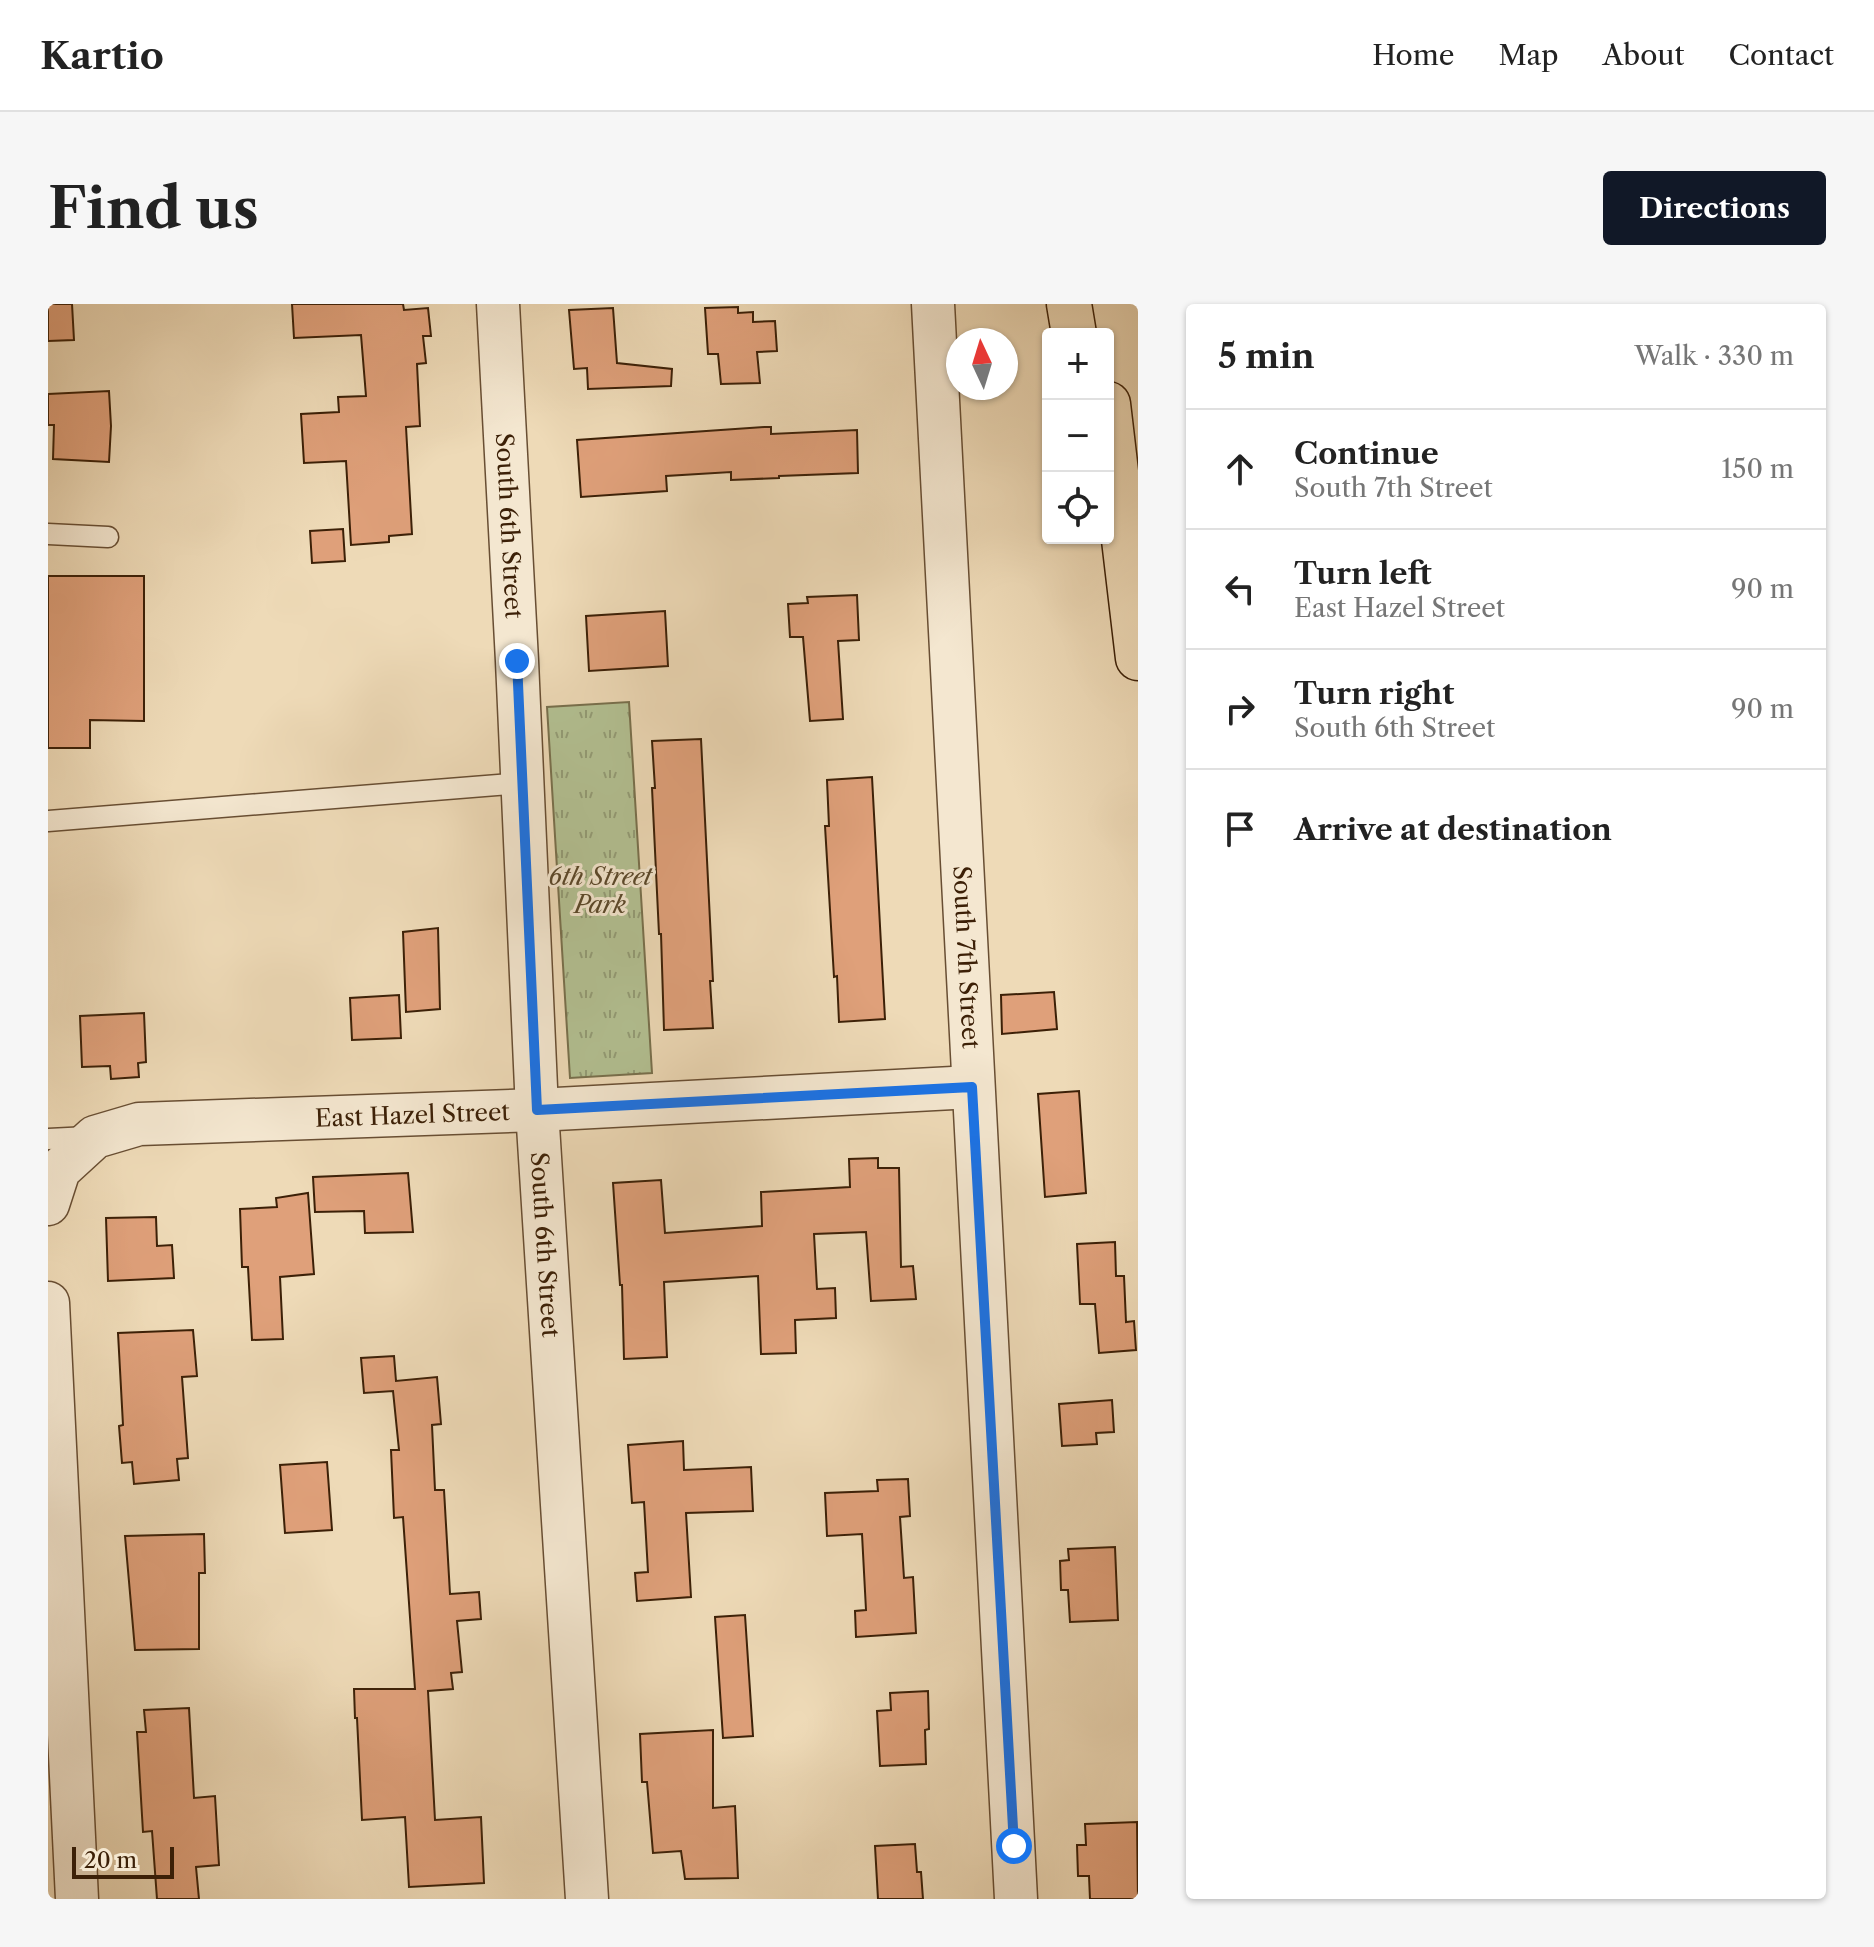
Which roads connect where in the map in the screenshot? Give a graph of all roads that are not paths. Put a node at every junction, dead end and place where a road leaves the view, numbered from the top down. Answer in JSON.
{"nodes":[{"id":1,"x":498,"y":304,"type":"edge"},
{"id":2,"x":933,"y":304,"type":"edge"},
{"id":3,"x":1069,"y":304,"type":"edge"},
{"id":4,"x":1096,"y":304,"type":"edge"},
{"id":5,"x":1073,"y":328,"type":"edge"},
{"id":6,"x":1099,"y":328,"type":"edge"},
{"id":7,"x":1114,"y":455,"type":"edge"},
{"id":8,"x":48,"y":534,"type":"edge"},
{"id":9,"x":108,"y":537,"type":"dead end"},
{"id":10,"x":1112,"y":544,"type":"edge"},
{"id":11,"x":1138,"y":658,"type":"edge"},
{"id":12,"x":1138,"y":691,"type":"edge"},
{"id":13,"x":522,"y":783,"type":"junction"},
{"id":14,"x":48,"y":821,"type":"edge"},
{"id":15,"x":972,"y":1087,"type":"junction"},
{"id":16,"x":537,"y":1110,"type":"junction"},
{"id":17,"x":95,"y":1137,"type":"junction"},
{"id":18,"x":48,"y":1139,"type":"edge"},
{"id":19,"x":48,"y":1204,"type":"edge"},
{"id":20,"x":48,"y":1303,"type":"edge"},
{"id":21,"x":77,"y":1899,"type":"edge"},
{"id":22,"x":587,"y":1899,"type":"edge"},
{"id":23,"x":1016,"y":1899,"type":"edge"}],
"edges":[{"from":1,"to":13,"type":"street","name":"South 6th Street"},
{"from":2,"to":15,"type":"street","name":"South 7th Street"},
{"from":3,"to":5,"type":"highway"},
{"from":4,"to":6,"type":"highway"},
{"from":7,"to":11,"type":"highway"},
{"from":8,"to":9,"type":"lane"},
{"from":10,"to":12,"type":"highway"},
{"from":13,"to":14,"type":"lane"},
{"from":13,"to":16,"type":"street","name":"South 6th Street"},
{"from":15,"to":16,"type":"street","name":"East Hazel Street"},
{"from":15,"to":23,"type":"street","name":"South 7th Street"},
{"from":16,"to":17,"type":"street","name":"East Hazel Street"},
{"from":16,"to":22,"type":"street","name":"South 6th Street"},
{"from":17,"to":18,"type":"lane"},
{"from":17,"to":19,"type":"street"},
{"from":20,"to":21,"type":"street"}]}
